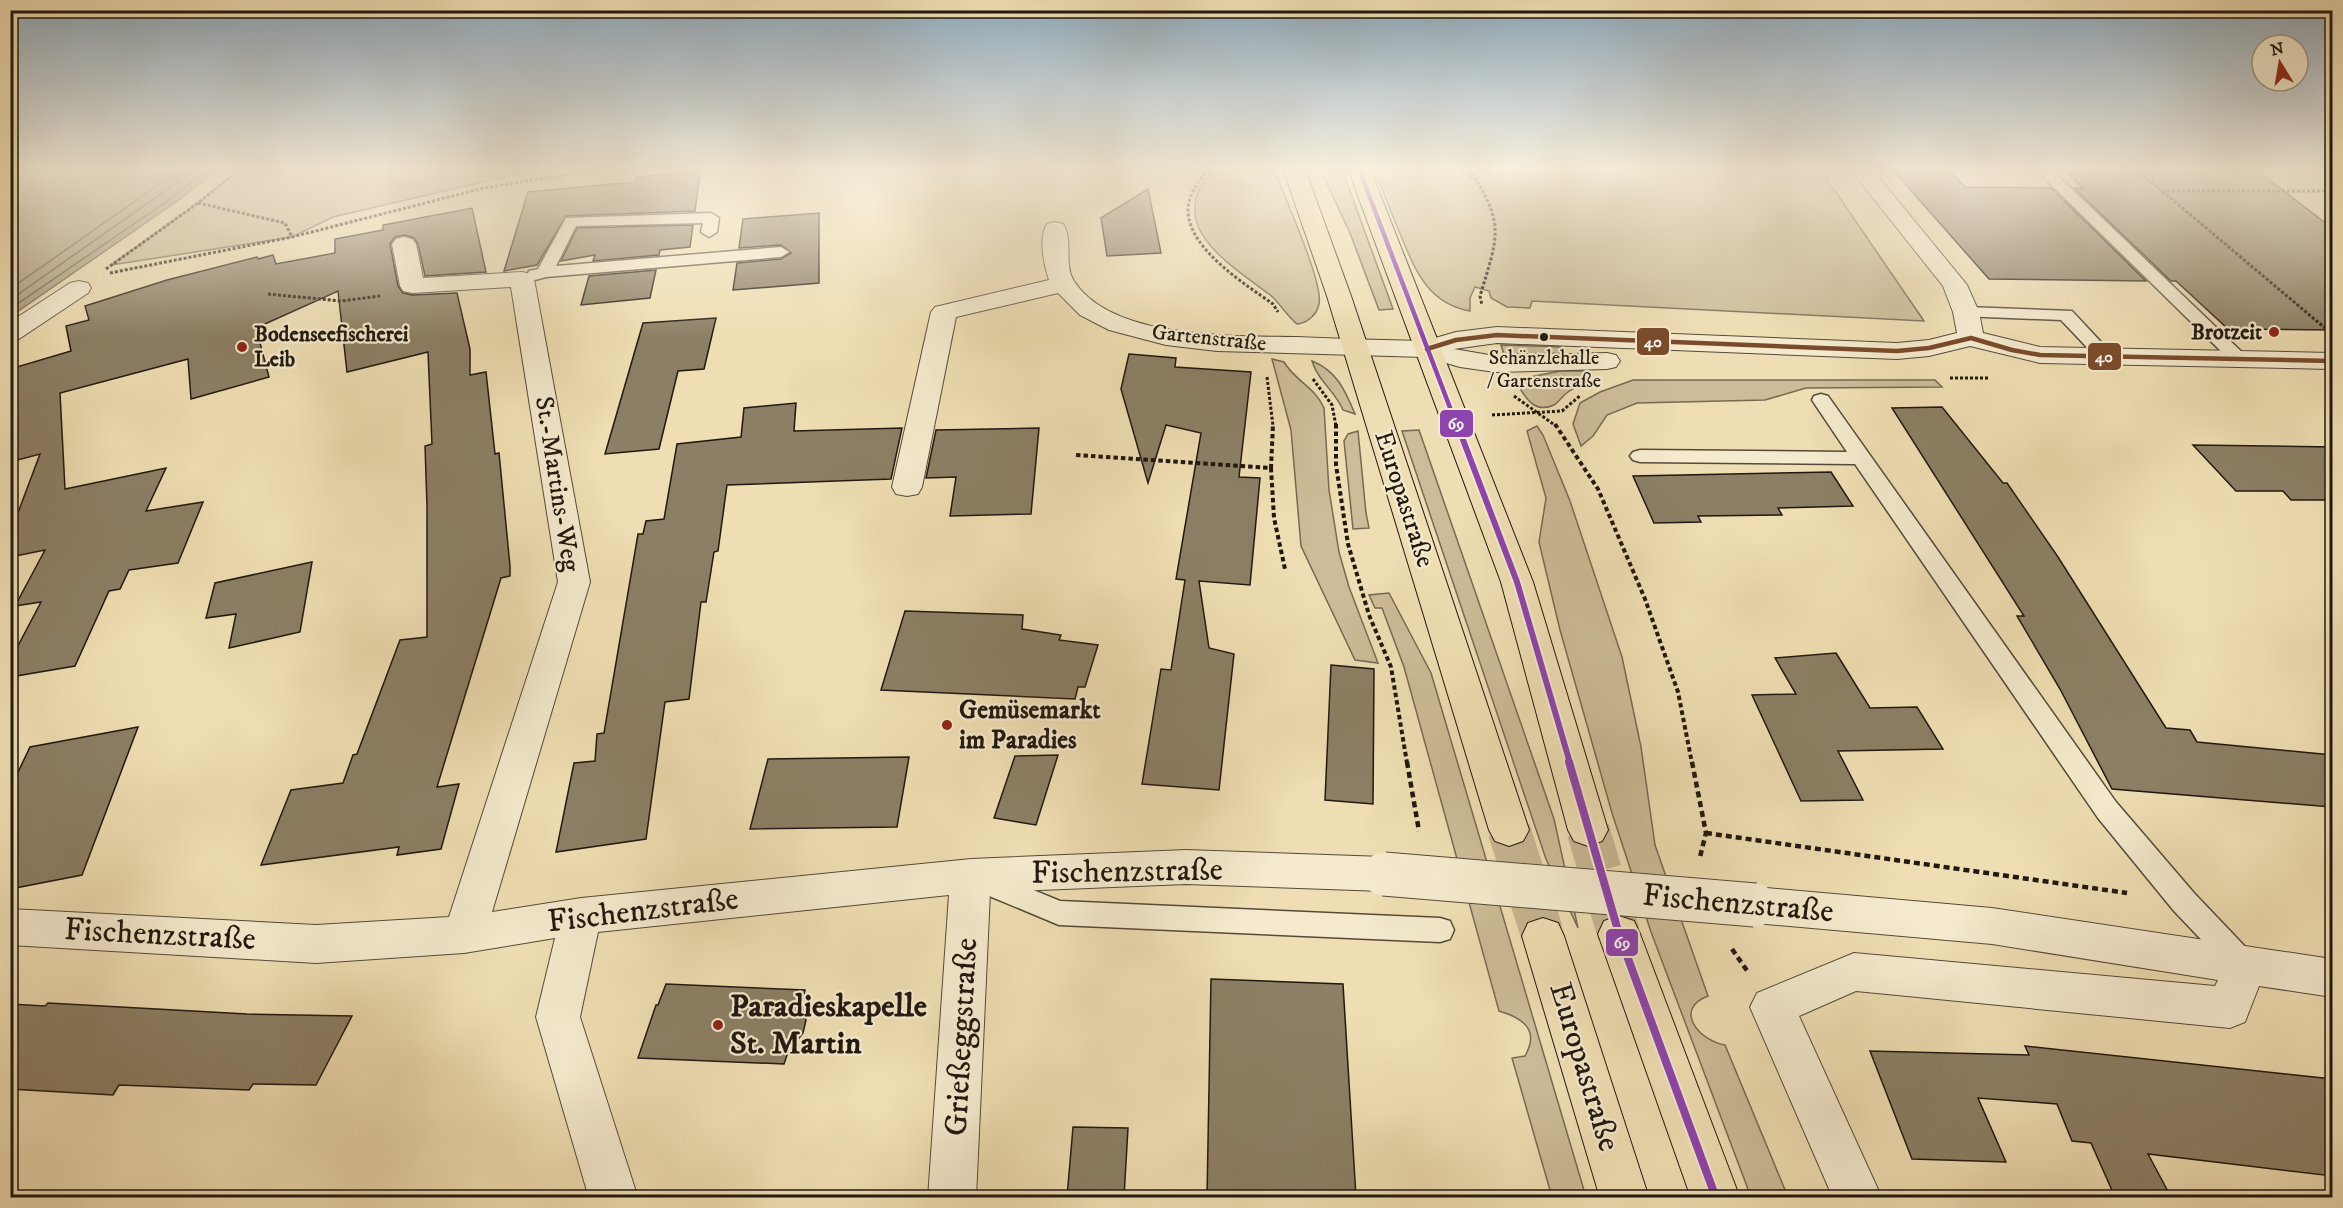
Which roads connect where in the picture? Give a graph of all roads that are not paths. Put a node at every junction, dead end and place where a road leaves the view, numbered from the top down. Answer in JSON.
{"nodes":[{"id":1,"x":568,"y":225,"type":"edge"},
{"id":2,"x":710,"y":225,"type":"edge"},
{"id":3,"x":1315,"y":225,"type":"edge"},
{"id":4,"x":1380,"y":225,"type":"edge"},
{"id":5,"x":1907,"y":225,"type":"edge"},
{"id":6,"x":2100,"y":225,"type":"edge"},
{"id":7,"x":1055,"y":228,"type":"dead end"},
{"id":8,"x":709,"y":232,"type":"dead end"},
{"id":9,"x":404,"y":244,"type":"dead end"},
{"id":10,"x":781,"y":252,"type":"dead end"},
{"id":11,"x":533,"y":276,"type":"junction"},
{"id":12,"x":88,"y":282,"type":"road end"},
{"id":13,"x":1063,"y":284,"type":"junction"},
{"id":14,"x":1966,"y":312,"type":"junction"},
{"id":15,"x":10,"y":334,"type":"edge"},
{"id":16,"x":1971,"y":338,"type":"junction"},
{"id":17,"x":1354,"y":346,"type":"junction"},
{"id":18,"x":1427,"y":349,"type":"junction"},
{"id":19,"x":1879,"y":351,"type":"junction"},
{"id":20,"x":2104,"y":356,"type":"junction"},
{"id":21,"x":2240,"y":360,"type":"junction"},
{"id":22,"x":2332,"y":361,"type":"edge"},
{"id":23,"x":1821,"y":400,"type":"dead end"},
{"id":24,"x":1641,"y":456,"type":"dead end"},
{"id":25,"x":1862,"y":458,"type":"junction"},
{"id":26,"x":907,"y":487,"type":"dead end"},
{"id":27,"x":1509,"y":830,"type":"tunnel mouth"},
{"id":28,"x":1588,"y":830,"type":"tunnel mouth"},
{"id":29,"x":972,"y":876,"type":"junction"},
{"id":30,"x":581,"y":916,"type":"junction"},
{"id":31,"x":10,"y":927,"type":"edge"},
{"id":32,"x":1440,"y":930,"type":"dead end"},
{"id":33,"x":1619,"y":934,"type":"tunnel mouth"},
{"id":34,"x":464,"y":935,"type":"junction"},
{"id":35,"x":1543,"y":936,"type":"tunnel mouth"},
{"id":36,"x":2244,"y":965,"type":"junction"},
{"id":37,"x":2332,"y":978,"type":"edge"},
{"id":38,"x":614,"y":1197,"type":"edge"},
{"id":39,"x":952,"y":1197,"type":"edge"},
{"id":40,"x":1625,"y":1197,"type":"edge"},
{"id":41,"x":1716,"y":1197,"type":"edge"},
{"id":42,"x":1858,"y":1197,"type":"edge"}],
"edges":[{"from":1,"to":11,"type":"lane"},
{"from":2,"to":8,"type":"lane"},
{"from":3,"to":17,"type":"main road","name":"Europastraße"},
{"from":4,"to":18,"type":"main road"},
{"from":5,"to":14,"type":"street"},
{"from":6,"to":21,"type":"lane"},
{"from":7,"to":13,"type":"street"},
{"from":9,"to":11,"type":"street"},
{"from":10,"to":11,"type":"lane"},
{"from":11,"to":34,"type":"street","name":"St.-Martins-Weg"},
{"from":12,"to":15,"type":"street"},
{"from":13,"to":17,"type":"street","name":"Gartenstraße"},
{"from":13,"to":26,"type":"street"},
{"from":14,"to":16,"type":"street"},
{"from":14,"to":20,"type":"lane"},
{"from":16,"to":19,"type":"street","name":"Gartenstraße"},
{"from":16,"to":20,"type":"street","name":"Gartenstraße"},
{"from":17,"to":18,"type":"street","name":"Gartenstraße"},
{"from":17,"to":27,"type":"main road","name":"Europastraße"},
{"from":18,"to":19,"type":"street","name":"Gartenstraße"},
{"from":18,"to":19,"type":"street","name":"Gartenstraße"},
{"from":18,"to":28,"type":"main road"},
{"from":20,"to":21,"type":"street","name":"Gartenstraße"},
{"from":21,"to":22,"type":"street","name":"Gartenstraße"},
{"from":23,"to":25,"type":"lane"},
{"from":24,"to":25,"type":"lane"},
{"from":25,"to":36,"type":"lane"},
{"from":29,"to":30,"type":"street","name":"Fischenzstraße"},
{"from":29,"to":32,"type":"lane"},
{"from":29,"to":36,"type":"street","name":"Fischenzstraße","bridge":true},
{"from":29,"to":39,"type":"street","name":"Grießeggstraße"},
{"from":30,"to":34,"type":"street","name":"Fischenzstraße"},
{"from":30,"to":38,"type":"street"},
{"from":31,"to":34,"type":"street","name":"Fischenzstraße"},
{"from":33,"to":41,"type":"main road"},
{"from":35,"to":40,"type":"main road","name":"Europastraße"},
{"from":36,"to":37,"type":"street","name":"Fischenzstraße"},
{"from":36,"to":42,"type":"street"}]}
